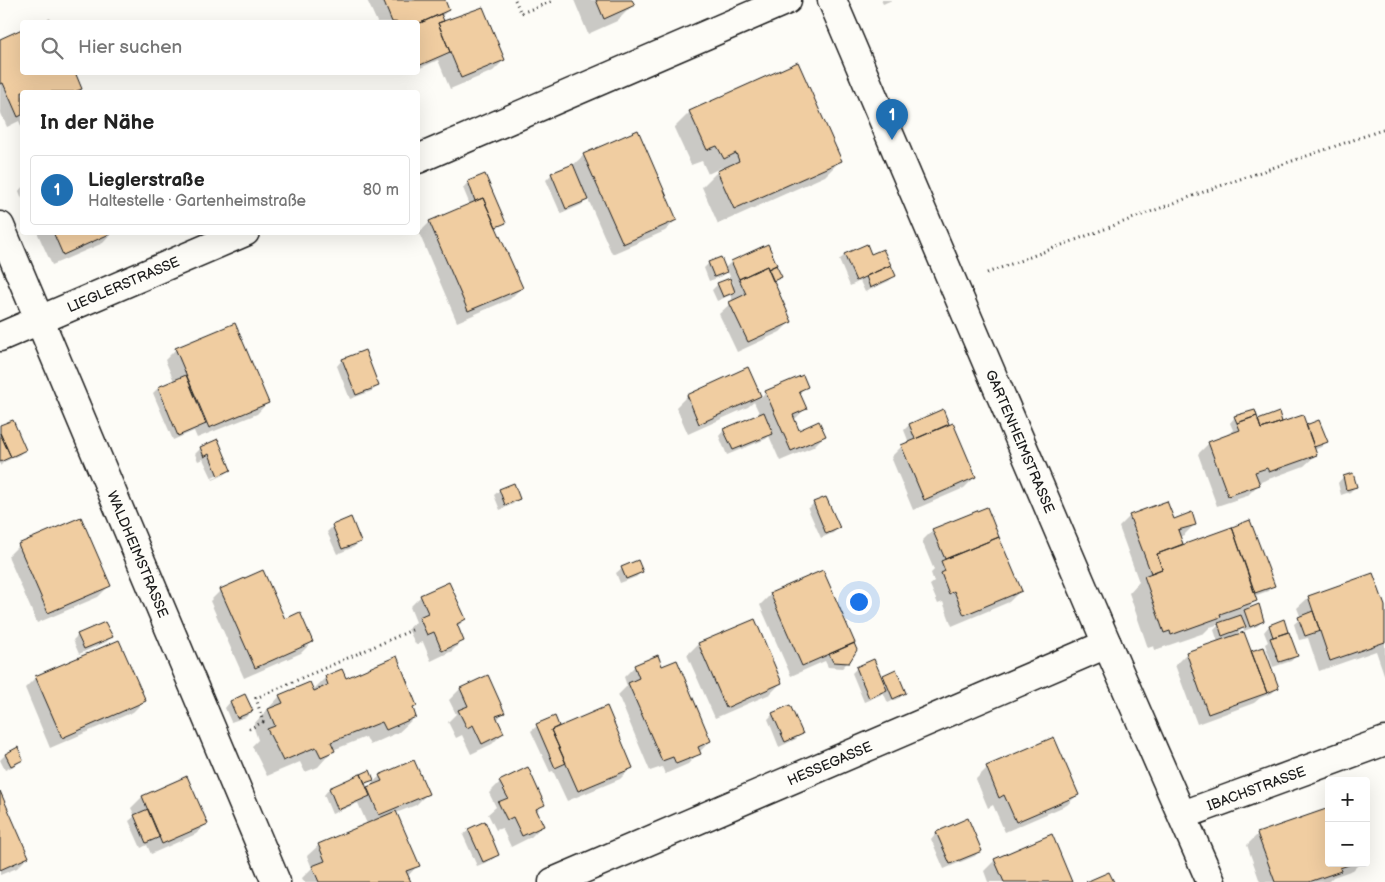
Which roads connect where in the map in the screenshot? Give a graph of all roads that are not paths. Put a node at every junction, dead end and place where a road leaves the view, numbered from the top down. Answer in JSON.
{"nodes":[{"id":1,"x":787,"y":0,"type":"edge"},
{"id":2,"x":832,"y":0,"type":"edge"},
{"id":3,"x":420,"y":158,"type":"edge"},
{"id":4,"x":0,"y":226,"type":"edge"},
{"id":5,"x":238,"y":235,"type":"edge"},
{"id":6,"x":40,"y":320,"type":"junction"},
{"id":7,"x":0,"y":337,"type":"edge"},
{"id":8,"x":1107,"y":644,"type":"junction"},
{"id":9,"x":1385,"y":741,"type":"edge"},
{"id":10,"x":1183,"y":814,"type":"junction"},
{"id":11,"x":276,"y":882,"type":"edge"},
{"id":12,"x":553,"y":882,"type":"edge"},
{"id":13,"x":1211,"y":882,"type":"edge"}],
"edges":[{"from":1,"to":3,"type":"street"},
{"from":2,"to":8,"type":"street","name":"GARTENHEIMSTRASSE"},
{"from":4,"to":6,"type":"street","name":"WALDHEIMSTRASSE"},
{"from":5,"to":6,"type":"street","name":"LIEGLERSTRASSE"},
{"from":6,"to":7,"type":"street","name":"LIEGLERSTRASSE"},
{"from":6,"to":11,"type":"street","name":"WALDHEIMSTRASSE"},
{"from":8,"to":10,"type":"street","name":"GARTENHEIMSTRASSE"},
{"from":8,"to":12,"type":"street","name":"HESSEGASSE"},
{"from":9,"to":10,"type":"street","name":"IBACHSTRASSE"},
{"from":10,"to":13,"type":"street","name":"GARTENHEIMSTRASSE"}]}
